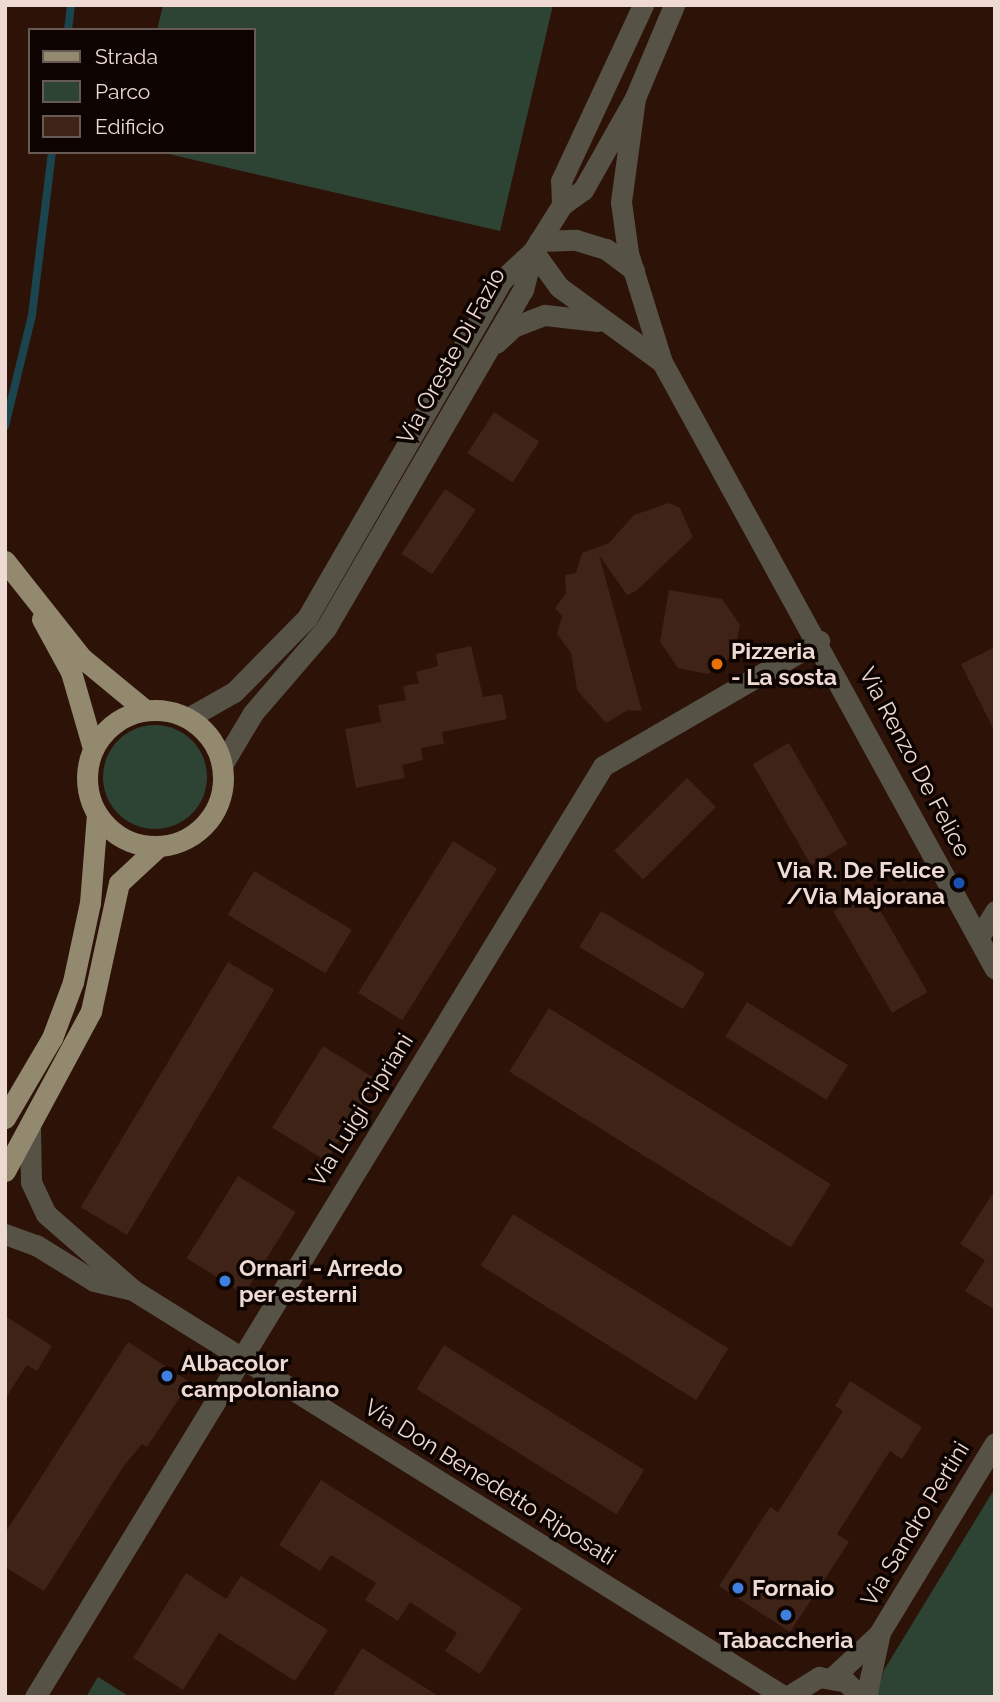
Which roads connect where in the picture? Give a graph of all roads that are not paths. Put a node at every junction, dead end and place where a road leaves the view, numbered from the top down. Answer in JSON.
{"nodes":[{"id":1,"x":643,"y":5,"type":"edge"},
{"id":2,"x":674,"y":5,"type":"edge"},
{"id":3,"x":635,"y":98,"type":"junction"},
{"id":4,"x":562,"y":205,"type":"junction"},
{"id":5,"x":536,"y":246,"type":"junction"},
{"id":6,"x":634,"y":270,"type":"junction"},
{"id":7,"x":604,"y":322,"type":"junction"},
{"id":8,"x":484,"y":354,"type":"junction"},
{"id":9,"x":662,"y":362,"type":"junction"},
{"id":10,"x":9,"y":567,"type":"edge"},
{"id":11,"x":38,"y":607,"type":"junction"},
{"id":12,"x":819,"y":641,"type":"junction"},
{"id":13,"x":145,"y":710,"type":"junction"},
{"id":14,"x":188,"y":718,"type":"junction"},
{"id":15,"x":93,"y":748,"type":"junction"},
{"id":16,"x":222,"y":765,"type":"junction"},
{"id":17,"x":97,"y":814,"type":"junction"},
{"id":18,"x":159,"y":846,"type":"junction"},
{"id":19,"x":995,"y":911,"type":"edge"},
{"id":20,"x":979,"y":937,"type":"junction"},
{"id":21,"x":995,"y":970,"type":"edge"},
{"id":22,"x":5,"y":1118,"type":"edge"},
{"id":23,"x":30,"y":1129,"type":"junction"},
{"id":24,"x":5,"y":1171,"type":"edge"},
{"id":25,"x":5,"y":1234,"type":"edge"},
{"id":26,"x":133,"y":1290,"type":"junction"},
{"id":27,"x":240,"y":1357,"type":"junction"},
{"id":28,"x":995,"y":1443,"type":"edge"},
{"id":29,"x":880,"y":1632,"type":"junction"},
{"id":30,"x":832,"y":1678,"type":"junction"},
{"id":31,"x":35,"y":1697,"type":"edge"},
{"id":32,"x":786,"y":1697,"type":"edge"},
{"id":33,"x":861,"y":1697,"type":"edge"},
{"id":34,"x":866,"y":1697,"type":"edge"}],
"edges":[{"from":1,"to":4,"type":"street"},
{"from":2,"to":3,"type":"street"},
{"from":3,"to":4,"type":"street"},
{"from":3,"to":6,"type":"street"},
{"from":4,"to":5,"type":"street"},
{"from":5,"to":6,"type":"street"},
{"from":5,"to":7,"type":"street"},
{"from":5,"to":8,"type":"street","name":"Via Oreste Di Fazio"},
{"from":5,"to":14,"type":"street","name":"Via Oreste Di Fazio"},
{"from":6,"to":9,"type":"street"},
{"from":7,"to":8,"type":"street"},
{"from":7,"to":9,"type":"street"},
{"from":8,"to":16,"type":"street","name":"Via Oreste Di Fazio"},
{"from":9,"to":12,"type":"street","name":"Via Renzo De Felice"},
{"from":10,"to":11,"type":"main road"},
{"from":11,"to":13,"type":"main road"},
{"from":11,"to":15,"type":"main road"},
{"from":12,"to":20,"type":"street","name":"Via Renzo De Felice"},
{"from":12,"to":27,"type":"street","name":"Via Luigi Cipriani"},
{"from":13,"to":14,"type":"main road"},
{"from":13,"to":15,"type":"main road"},
{"from":14,"to":16,"type":"main road"},
{"from":15,"to":17,"type":"main road"},
{"from":16,"to":18,"type":"main road"},
{"from":17,"to":18,"type":"main road"},
{"from":17,"to":22,"type":"main road"},
{"from":18,"to":23,"type":"main road"},
{"from":19,"to":20,"type":"street"},
{"from":20,"to":21,"type":"street","name":"Via Renzo De Felice"},
{"from":23,"to":24,"type":"main road"},
{"from":23,"to":26,"type":"street"},
{"from":25,"to":26,"type":"street"},
{"from":26,"to":27,"type":"street","name":"Via Don Benedetto Riposati"},
{"from":27,"to":31,"type":"street","name":"Via Luigi Cipriani"},
{"from":27,"to":32,"type":"street","name":"Via Don Benedetto Riposati"},
{"from":28,"to":29,"type":"street","name":"Via Sandro Pertini"},
{"from":29,"to":30,"type":"street","name":"Via Sandro Pertini"},
{"from":29,"to":34,"type":"street","name":"Via Sandro Pertini"},
{"from":30,"to":32,"type":"street"},
{"from":30,"to":33,"type":"street"}]}
